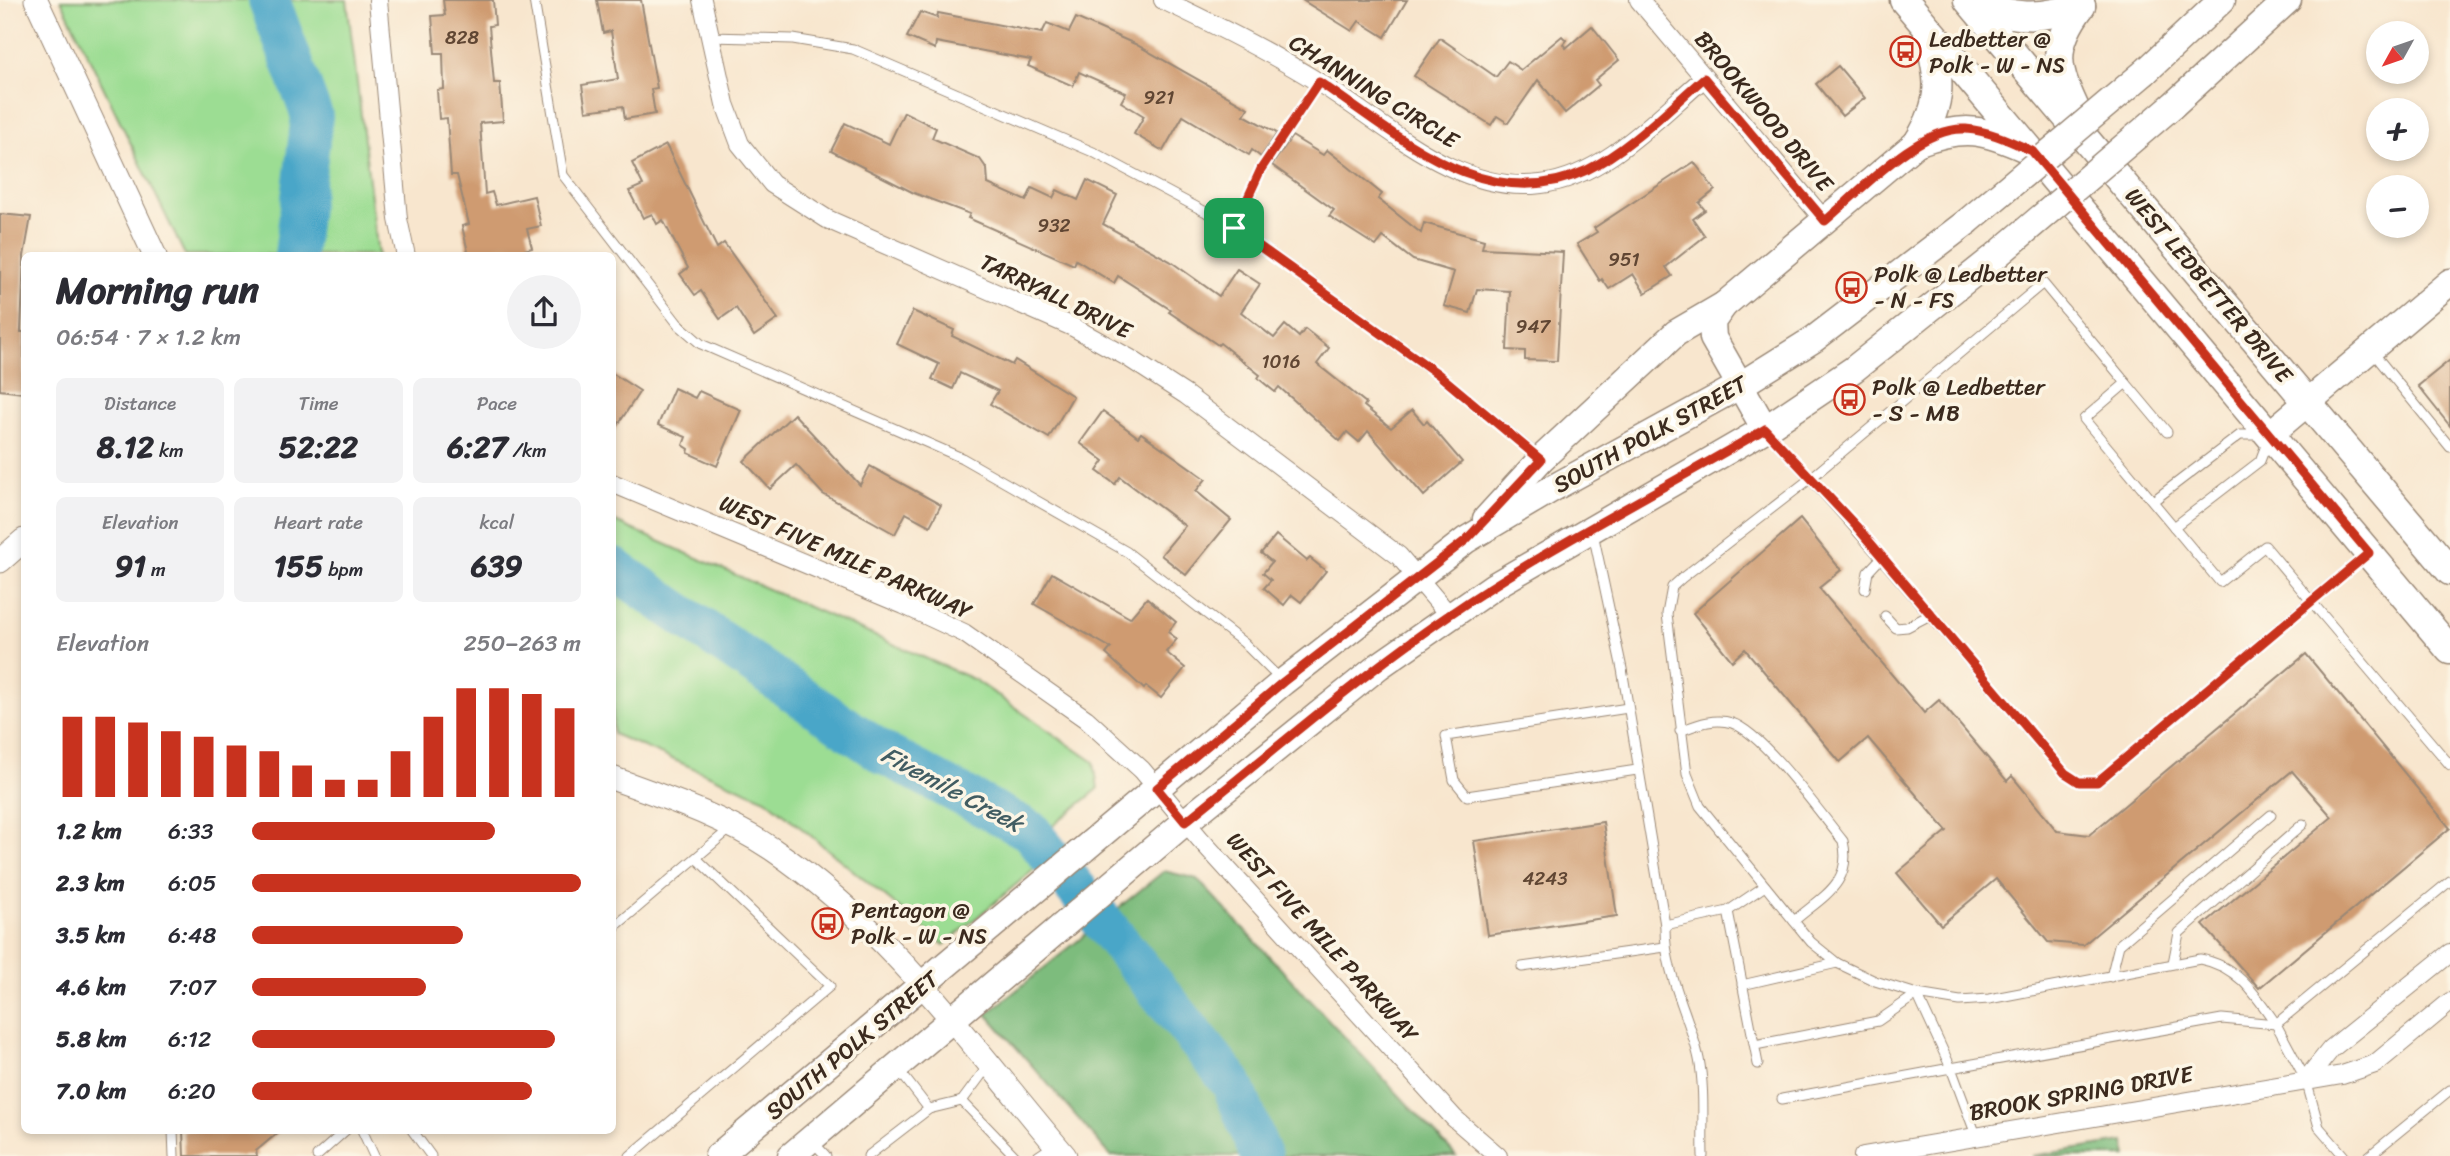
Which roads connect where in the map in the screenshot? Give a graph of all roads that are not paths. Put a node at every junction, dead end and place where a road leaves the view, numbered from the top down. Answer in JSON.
{"nodes":[{"id":1,"x":36,"y":0,"type":"edge"},
{"id":2,"x":378,"y":0,"type":"edge"},
{"id":3,"x":534,"y":0,"type":"edge"},
{"id":4,"x":702,"y":0,"type":"edge"},
{"id":5,"x":1163,"y":0,"type":"edge"},
{"id":6,"x":1639,"y":0,"type":"edge"},
{"id":7,"x":1904,"y":0,"type":"edge"},
{"id":8,"x":1968,"y":0,"type":"edge"},
{"id":9,"x":1974,"y":0,"type":"edge"},
{"id":10,"x":2222,"y":0,"type":"edge"},
{"id":11,"x":2288,"y":0,"type":"edge"},
{"id":12,"x":2085,"y":3,"type":"edge"},
{"id":13,"x":1925,"y":25,"type":"junction"},
{"id":14,"x":710,"y":37,"type":"junction"},
{"id":15,"x":1704,"y":78,"type":"junction"},
{"id":16,"x":1319,"y":82,"type":"junction"},
{"id":17,"x":1919,"y":141,"type":"junction"},
{"id":18,"x":2032,"y":151,"type":"junction"},
{"id":19,"x":2096,"y":151,"type":"junction"},
{"id":20,"x":1825,"y":221,"type":"junction"},
{"id":21,"x":1234,"y":228,"type":"junction"},
{"id":22,"x":154,"y":252,"type":"edge"},
{"id":23,"x":405,"y":252,"type":"edge"},
{"id":24,"x":2450,"y":282,"type":"edge"},
{"id":25,"x":1724,"y":305,"type":"junction"},
{"id":26,"x":2370,"y":349,"type":"junction"},
{"id":27,"x":2126,"y":383,"type":"junction"},
{"id":28,"x":1739,"y":386,"type":"junction"},
{"id":29,"x":2309,"y":402,"type":"junction"},
{"id":30,"x":1765,"y":429,"type":"junction"},
{"id":31,"x":2167,"y":432,"type":"dead end"},
{"id":32,"x":2270,"y":434,"type":"junction"},
{"id":33,"x":2450,"y":447,"type":"edge"},
{"id":34,"x":1541,"y":460,"type":"junction"},
{"id":35,"x":1811,"y":478,"type":"junction"},
{"id":36,"x":616,"y":485,"type":"edge"},
{"id":37,"x":2153,"y":501,"type":"junction"},
{"id":38,"x":1592,"y":527,"type":"junction"},
{"id":39,"x":2174,"y":527,"type":"junction"},
{"id":40,"x":1466,"y":540,"type":"junction"},
{"id":41,"x":21,"y":543,"type":"edge"},
{"id":42,"x":2369,"y":553,"type":"junction"},
{"id":43,"x":1882,"y":557,"type":"junction"},
{"id":44,"x":0,"y":561,"type":"edge"},
{"id":45,"x":2450,"y":571,"type":"edge"},
{"id":46,"x":1418,"y":577,"type":"junction"},
{"id":47,"x":1866,"y":589,"type":"dead end"},
{"id":48,"x":2311,"y":601,"type":"junction"},
{"id":49,"x":1448,"y":615,"type":"junction"},
{"id":50,"x":1885,"y":615,"type":"dead end"},
{"id":51,"x":1930,"y":615,"type":"junction"},
{"id":52,"x":2450,"y":650,"type":"edge"},
{"id":53,"x":1283,"y":682,"type":"junction"},
{"id":54,"x":1629,"y":708,"type":"junction"},
{"id":55,"x":1679,"y":730,"type":"junction"},
{"id":56,"x":2450,"y":765,"type":"edge"},
{"id":57,"x":1637,"y":770,"type":"junction"},
{"id":58,"x":616,"y":780,"type":"edge"},
{"id":59,"x":1157,"y":788,"type":"junction"},
{"id":60,"x":2271,"y":815,"type":"dead end"},
{"id":61,"x":1185,"y":822,"type":"junction"},
{"id":62,"x":2303,"y":824,"type":"dead end"},
{"id":63,"x":733,"y":827,"type":"junction"},
{"id":64,"x":697,"y":859,"type":"junction"},
{"id":65,"x":2450,"y":881,"type":"edge"},
{"id":66,"x":1765,"y":886,"type":"junction"},
{"id":67,"x":1728,"y":911,"type":"junction"},
{"id":68,"x":1794,"y":921,"type":"junction"},
{"id":69,"x":1665,"y":925,"type":"junction"},
{"id":70,"x":616,"y":926,"type":"edge"},
{"id":71,"x":1665,"y":947,"type":"junction"},
{"id":72,"x":2450,"y":953,"type":"edge"},
{"id":73,"x":1837,"y":963,"type":"junction"},
{"id":74,"x":2173,"y":964,"type":"junction"},
{"id":75,"x":1522,"y":967,"type":"dead end"},
{"id":76,"x":2111,"y":977,"type":"junction"},
{"id":77,"x":1742,"y":985,"type":"junction"},
{"id":78,"x":923,"y":986,"type":"junction"},
{"id":79,"x":1917,"y":994,"type":"junction"},
{"id":80,"x":2450,"y":1002,"type":"edge"},
{"id":81,"x":953,"y":1020,"type":"junction"},
{"id":82,"x":2276,"y":1024,"type":"junction"},
{"id":83,"x":1755,"y":1045,"type":"junction"},
{"id":84,"x":989,"y":1064,"type":"junction"},
{"id":85,"x":1758,"y":1064,"type":"dead end"},
{"id":86,"x":897,"y":1067,"type":"junction"},
{"id":87,"x":1951,"y":1068,"type":"junction"},
{"id":88,"x":2306,"y":1080,"type":"junction"},
{"id":89,"x":2450,"y":1090,"type":"edge"},
{"id":90,"x":1782,"y":1100,"type":"dead end"},
{"id":91,"x":962,"y":1101,"type":"junction"},
{"id":92,"x":929,"y":1109,"type":"junction"},
{"id":93,"x":173,"y":1134,"type":"edge"},
{"id":94,"x":342,"y":1134,"type":"edge"},
{"id":95,"x":364,"y":1134,"type":"edge"},
{"id":96,"x":415,"y":1134,"type":"edge"},
{"id":97,"x":1976,"y":1135,"type":"junction"},
{"id":98,"x":810,"y":1150,"type":"edge"},
{"id":99,"x":1052,"y":1152,"type":"edge"},
{"id":100,"x":634,"y":1155,"type":"edge"},
{"id":101,"x":174,"y":1156,"type":"edge"},
{"id":102,"x":317,"y":1156,"type":"edge"},
{"id":103,"x":374,"y":1156,"type":"edge"},
{"id":104,"x":431,"y":1156,"type":"edge"},
{"id":105,"x":718,"y":1156,"type":"edge"},
{"id":106,"x":868,"y":1156,"type":"edge"},
{"id":107,"x":1015,"y":1156,"type":"edge"},
{"id":108,"x":1498,"y":1156,"type":"edge"},
{"id":109,"x":1703,"y":1156,"type":"edge"},
{"id":110,"x":1863,"y":1156,"type":"edge"},
{"id":111,"x":2344,"y":1156,"type":"edge"},
{"id":112,"x":2369,"y":1156,"type":"edge"}],
"edges":[{"from":1,"to":22,"type":"street"},
{"from":2,"to":23,"type":"street"},
{"from":3,"to":53,"type":"lane"},
{"from":4,"to":14,"type":"street","name":"TARRYALL DRIVE"},
{"from":5,"to":16,"type":"street","name":"CHANNING CIRCLE"},
{"from":6,"to":15,"type":"street","name":"BROOKWOOD DRIVE"},
{"from":7,"to":13,"type":"main road"},
{"from":8,"to":19,"type":"main road","name":"WEST LEDBETTER DRIVE"},
{"from":9,"to":12,"type":"main road"},
{"from":10,"to":28,"type":"main road","name":"SOUTH POLK STREET","bridge":true},
{"from":11,"to":30,"type":"main road","name":"SOUTH POLK STREET","bridge":true},
{"from":12,"to":19,"type":"main road"},
{"from":13,"to":17,"type":"main road"},
{"from":13,"to":18,"type":"main road"},
{"from":14,"to":21,"type":"lane"},
{"from":14,"to":46,"type":"street","name":"TARRYALL DRIVE"},
{"from":15,"to":16,"type":"street","name":"CHANNING CIRCLE"},
{"from":15,"to":20,"type":"street","name":"BROOKWOOD DRIVE"},
{"from":16,"to":21,"type":"lane"},
{"from":17,"to":18,"type":"main road"},
{"from":17,"to":20,"type":"main road"},
{"from":18,"to":32,"type":"main road"},
{"from":19,"to":29,"type":"main road","name":"WEST LEDBETTER DRIVE"},
{"from":20,"to":25,"type":"main road"},
{"from":21,"to":34,"type":"lane"},
{"from":24,"to":26,"type":"main road"},
{"from":25,"to":28,"type":"main road"},
{"from":25,"to":34,"type":"main road"},
{"from":26,"to":29,"type":"main road"},
{"from":26,"to":33,"type":"lane"},
{"from":27,"to":31,"type":"lane"},
{"from":27,"to":35,"type":"lane"},
{"from":27,"to":37,"type":"lane"},
{"from":28,"to":30,"type":"main road"},
{"from":28,"to":40,"type":"main road","name":"SOUTH POLK STREET"},
{"from":29,"to":32,"type":"main road"},
{"from":29,"to":45,"type":"main road","name":"WEST LEDBETTER DRIVE"},
{"from":30,"to":35,"type":"lane"},
{"from":30,"to":38,"type":"main road","name":"SOUTH POLK STREET"},
{"from":32,"to":37,"type":"lane"},
{"from":32,"to":39,"type":"lane"},
{"from":32,"to":42,"type":"main road"},
{"from":34,"to":40,"type":"main road"},
{"from":35,"to":43,"type":"lane"},
{"from":35,"to":55,"type":"lane"},
{"from":36,"to":59,"type":"street","name":"WEST FIVE MILE PARKWAY"},
{"from":37,"to":39,"type":"lane"},
{"from":38,"to":49,"type":"main road","name":"SOUTH POLK STREET"},
{"from":38,"to":54,"type":"lane"},
{"from":39,"to":48,"type":"lane"},
{"from":40,"to":46,"type":"main road","name":"SOUTH POLK STREET"},
{"from":41,"to":44,"type":"street"},
{"from":42,"to":48,"type":"lane"},
{"from":42,"to":52,"type":"main road"},
{"from":43,"to":47,"type":"lane"},
{"from":43,"to":51,"type":"lane"},
{"from":46,"to":49,"type":"street","name":"TARRYALL DRIVE"},
{"from":46,"to":53,"type":"main road","name":"SOUTH POLK STREET"},
{"from":48,"to":51,"type":"lane"},
{"from":48,"to":56,"type":"lane"},
{"from":49,"to":61,"type":"main road","name":"SOUTH POLK STREET"},
{"from":50,"to":51,"type":"lane"},
{"from":53,"to":59,"type":"main road","name":"SOUTH POLK STREET"},
{"from":54,"to":57,"type":"lane"},
{"from":54,"to":57,"type":"lane"},
{"from":55,"to":66,"type":"lane"},
{"from":55,"to":68,"type":"lane"},
{"from":57,"to":69,"type":"lane"},
{"from":58,"to":63,"type":"street"},
{"from":59,"to":61,"type":"street","name":"WEST FIVE MILE PARKWAY"},
{"from":59,"to":78,"type":"main road","name":"SOUTH POLK STREET"},
{"from":60,"to":76,"type":"lane"},
{"from":61,"to":81,"type":"main road","name":"SOUTH POLK STREET"},
{"from":61,"to":108,"type":"street","name":"WEST FIVE MILE PARKWAY"},
{"from":62,"to":74,"type":"lane"},
{"from":63,"to":64,"type":"lane"},
{"from":63,"to":78,"type":"street"},
{"from":64,"to":70,"type":"lane"},
{"from":64,"to":100,"type":"lane"},
{"from":65,"to":82,"type":"lane"},
{"from":66,"to":67,"type":"lane"},
{"from":66,"to":68,"type":"lane"},
{"from":67,"to":69,"type":"lane"},
{"from":67,"to":77,"type":"lane"},
{"from":68,"to":73,"type":"lane"},
{"from":69,"to":71,"type":"lane"},
{"from":71,"to":75,"type":"lane"},
{"from":71,"to":109,"type":"lane"},
{"from":72,"to":88,"type":"street"},
{"from":73,"to":77,"type":"lane"},
{"from":73,"to":79,"type":"lane"},
{"from":74,"to":76,"type":"lane"},
{"from":74,"to":82,"type":"lane"},
{"from":76,"to":79,"type":"lane"},
{"from":77,"to":83,"type":"lane"},
{"from":78,"to":81,"type":"street"},
{"from":78,"to":105,"type":"main road","name":"SOUTH POLK STREET"},
{"from":79,"to":83,"type":"lane"},
{"from":79,"to":87,"type":"lane"},
{"from":80,"to":88,"type":"street","name":"BROOK SPRING DRIVE"},
{"from":81,"to":84,"type":"street"},
{"from":81,"to":86,"type":"main road","name":"SOUTH POLK STREET"},
{"from":82,"to":87,"type":"lane"},
{"from":82,"to":88,"type":"lane"},
{"from":83,"to":85,"type":"lane"},
{"from":84,"to":91,"type":"lane"},
{"from":84,"to":99,"type":"street"},
{"from":86,"to":92,"type":"lane"},
{"from":86,"to":98,"type":"main road","name":"SOUTH POLK STREET"},
{"from":87,"to":90,"type":"lane"},
{"from":87,"to":97,"type":"lane"},
{"from":88,"to":97,"type":"street","name":"BROOK SPRING DRIVE"},
{"from":88,"to":111,"type":"lane"},
{"from":89,"to":112,"type":"lane"},
{"from":91,"to":92,"type":"lane"},
{"from":91,"to":107,"type":"lane"},
{"from":92,"to":106,"type":"lane"},
{"from":93,"to":101,"type":"lane"},
{"from":94,"to":102,"type":"lane"},
{"from":95,"to":103,"type":"lane"},
{"from":96,"to":104,"type":"lane"},
{"from":97,"to":110,"type":"street","name":"BROOK SPRING DRIVE"}]}
